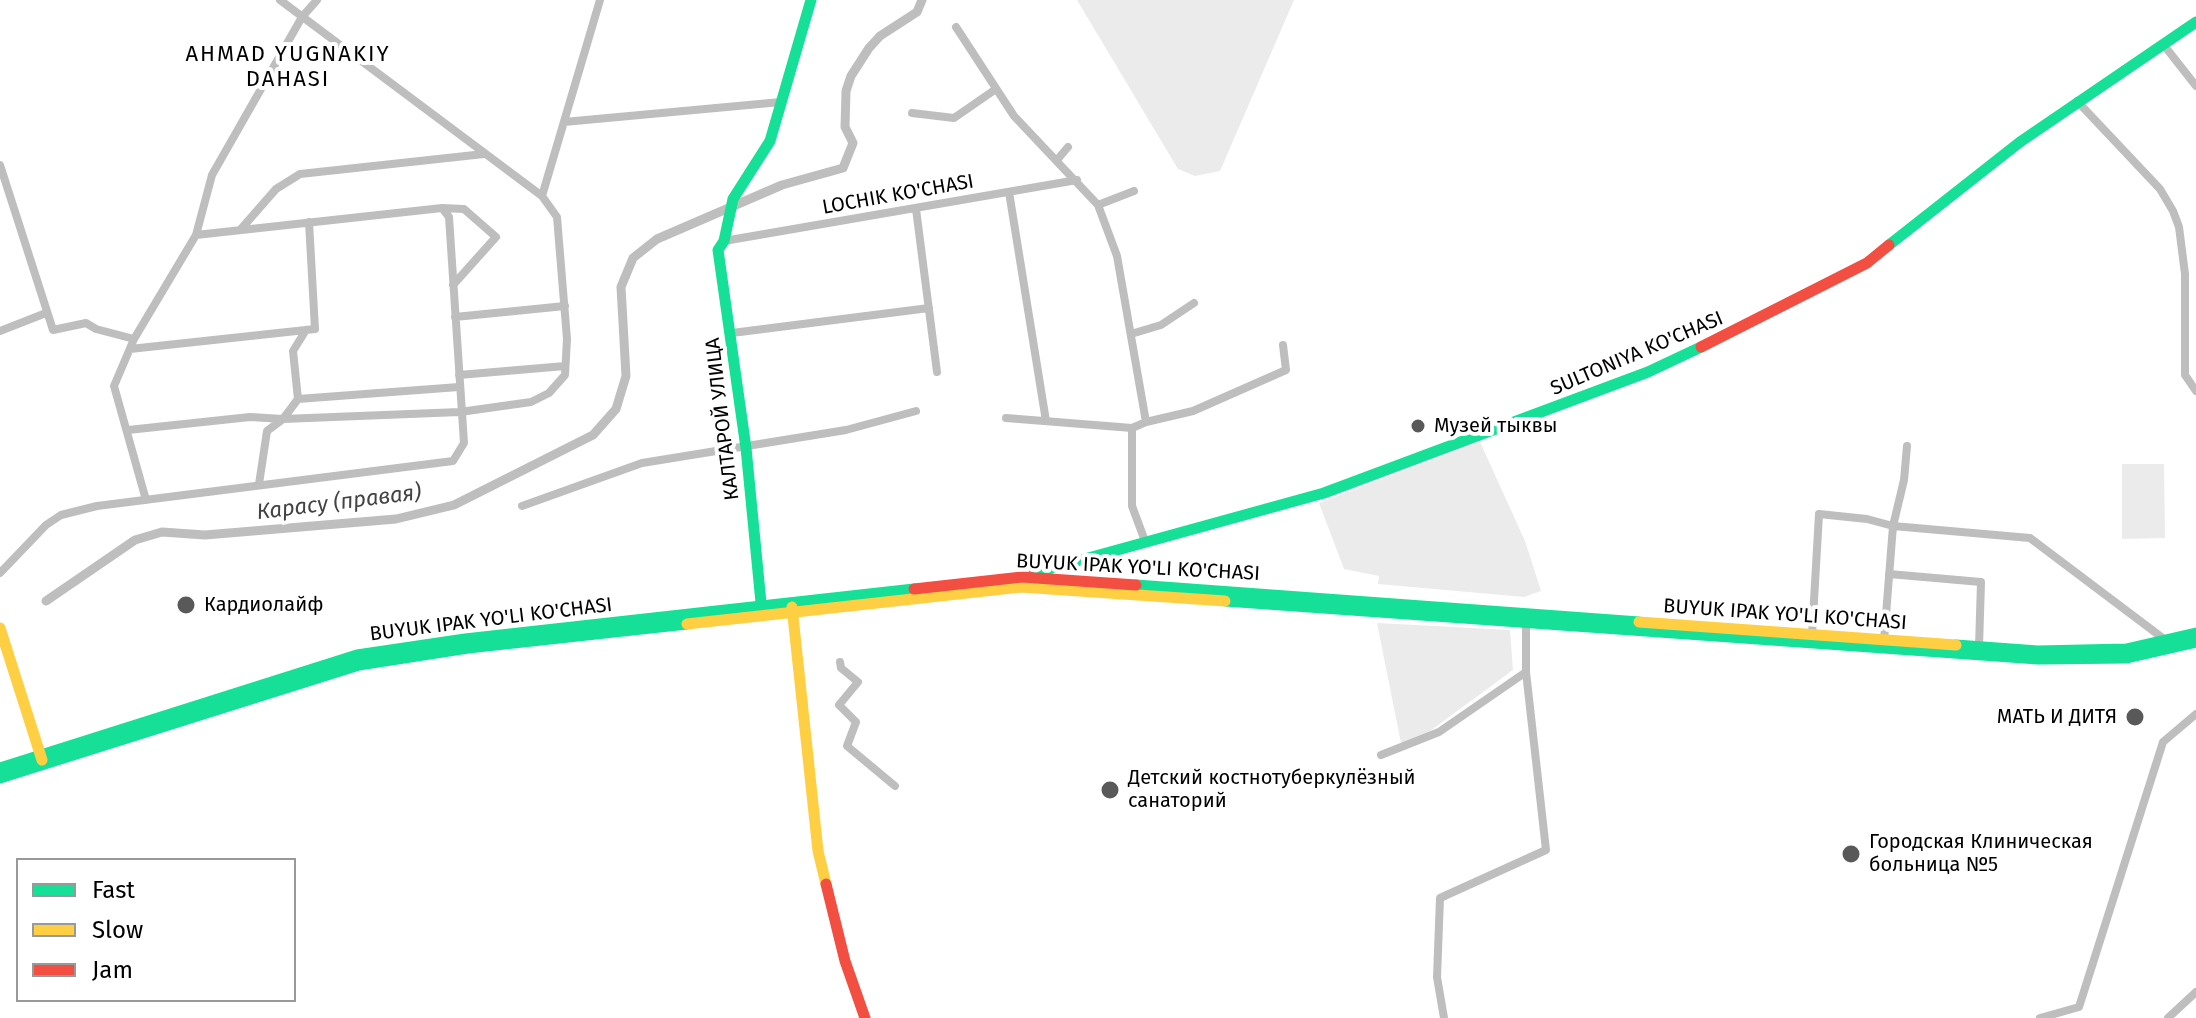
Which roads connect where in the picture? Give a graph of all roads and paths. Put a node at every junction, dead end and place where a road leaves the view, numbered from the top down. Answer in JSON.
{"nodes":[{"id":1,"x":280,"y":0,"type":"edge"},
{"id":2,"x":317,"y":0,"type":"edge"},
{"id":3,"x":600,"y":0,"type":"edge"},
{"id":4,"x":811,"y":0,"type":"edge"},
{"id":5,"x":302,"y":17,"type":"junction"},
{"id":6,"x":2196,"y":22,"type":"edge"},
{"id":7,"x":956,"y":27,"type":"dead end"},
{"id":8,"x":2163,"y":44,"type":"junction"},
{"id":9,"x":2196,"y":86,"type":"edge"},
{"id":10,"x":996,"y":89,"type":"junction"},
{"id":11,"x":2077,"y":101,"type":"junction"},
{"id":12,"x":781,"y":102,"type":"junction"},
{"id":13,"x":912,"y":113,"type":"dead end"},
{"id":14,"x":564,"y":122,"type":"junction"},
{"id":15,"x":1068,"y":147,"type":"dead end"},
{"id":16,"x":485,"y":153,"type":"junction"},
{"id":17,"x":1057,"y":160,"type":"junction"},
{"id":18,"x":0,"y":165,"type":"edge"},
{"id":19,"x":1077,"y":180,"type":"junction"},
{"id":20,"x":1134,"y":191,"type":"dead end"},
{"id":21,"x":1009,"y":192,"type":"junction"},
{"id":22,"x":542,"y":196,"type":"junction"},
{"id":23,"x":1098,"y":205,"type":"junction"},
{"id":24,"x":442,"y":208,"type":"junction"},
{"id":25,"x":916,"y":209,"type":"junction"},
{"id":26,"x":309,"y":222,"type":"junction"},
{"id":27,"x":240,"y":230,"type":"junction"},
{"id":28,"x":196,"y":235,"type":"junction"},
{"id":29,"x":724,"y":241,"type":"junction"},
{"id":30,"x":453,"y":286,"type":"junction"},
{"id":31,"x":1194,"y":303,"type":"dead end"},
{"id":32,"x":565,"y":306,"type":"junction"},
{"id":33,"x":929,"y":308,"type":"junction"},
{"id":34,"x":46,"y":313,"type":"junction"},
{"id":35,"x":455,"y":317,"type":"junction"},
{"id":36,"x":306,"y":330,"type":"junction"},
{"id":37,"x":0,"y":331,"type":"edge"},
{"id":38,"x":732,"y":333,"type":"junction"},
{"id":39,"x":1131,"y":334,"type":"junction"},
{"id":40,"x":134,"y":339,"type":"junction"},
{"id":41,"x":1283,"y":345,"type":"dead end"},
{"id":42,"x":130,"y":349,"type":"junction"},
{"id":43,"x":565,"y":366,"type":"junction"},
{"id":44,"x":937,"y":372,"type":"dead end"},
{"id":45,"x":459,"y":375,"type":"junction"},
{"id":46,"x":459,"y":387,"type":"junction"},
{"id":47,"x":2196,"y":391,"type":"edge"},
{"id":48,"x":298,"y":399,"type":"junction"},
{"id":49,"x":916,"y":411,"type":"dead end"},
{"id":50,"x":460,"y":412,"type":"junction"},
{"id":51,"x":1006,"y":418,"type":"dead end"},
{"id":52,"x":283,"y":419,"type":"junction"},
{"id":53,"x":1046,"y":421,"type":"junction"},
{"id":54,"x":1146,"y":422,"type":"junction"},
{"id":55,"x":1132,"y":428,"type":"junction"},
{"id":56,"x":128,"y":430,"type":"junction"},
{"id":57,"x":1907,"y":446,"type":"dead end"},
{"id":58,"x":746,"y":448,"type":"junction"},
{"id":59,"x":259,"y":484,"type":"junction"},
{"id":60,"x":146,"y":500,"type":"junction"},
{"id":61,"x":522,"y":506,"type":"dead end"},
{"id":62,"x":1893,"y":526,"type":"junction"},
{"id":63,"x":1145,"y":541,"type":"junction"},
{"id":64,"x":0,"y":573,"type":"edge"},
{"id":65,"x":1889,"y":574,"type":"junction"},
{"id":66,"x":1022,"y":577,"type":"junction"},
{"id":67,"x":792,"y":608,"type":"junction"},
{"id":68,"x":762,"y":611,"type":"junction"},
{"id":69,"x":1526,"y":618,"type":"junction"},
{"id":70,"x":0,"y":628,"type":"edge"},
{"id":71,"x":2196,"y":633,"type":"edge"},
{"id":72,"x":1812,"y":635,"type":"junction"},
{"id":73,"x":1884,"y":640,"type":"junction"},
{"id":74,"x":2196,"y":642,"type":"edge"},
{"id":75,"x":2168,"y":646,"type":"junction"},
{"id":76,"x":1979,"y":647,"type":"junction"},
{"id":77,"x":840,"y":662,"type":"dead end"},
{"id":78,"x":1526,"y":672,"type":"junction"},
{"id":79,"x":2196,"y":714,"type":"edge"},
{"id":80,"x":1381,"y":755,"type":"dead end"},
{"id":81,"x":42,"y":759,"type":"junction"},
{"id":82,"x":0,"y":768,"type":"edge"},
{"id":83,"x":0,"y":778,"type":"edge"},
{"id":84,"x":895,"y":786,"type":"dead end"},
{"id":85,"x":2196,"y":992,"type":"edge"},
{"id":86,"x":865,"y":1018,"type":"edge"},
{"id":87,"x":1444,"y":1018,"type":"edge"},
{"id":88,"x":2040,"y":1018,"type":"edge"},
{"id":89,"x":2168,"y":1018,"type":"edge"}],
"edges":[{"from":1,"to":5,"type":"street"},
{"from":2,"to":5,"type":"street"},
{"from":3,"to":14,"type":"street"},
{"from":4,"to":12,"type":"main road","name":"КАЛТАРОЙ УЛИЦА"},
{"from":5,"to":16,"type":"street"},
{"from":5,"to":28,"type":"street"},
{"from":6,"to":8,"type":"main road","name":"SULTONIYA KO'CHASI"},
{"from":7,"to":10,"type":"street"},
{"from":8,"to":9,"type":"street"},
{"from":8,"to":11,"type":"main road","name":"SULTONIYA KO'CHASI"},
{"from":10,"to":13,"type":"street"},
{"from":10,"to":17,"type":"street"},
{"from":11,"to":47,"type":"street"},
{"from":11,"to":63,"type":"main road","name":"SULTONIYA KO'CHASI"},
{"from":12,"to":14,"type":"street"},
{"from":12,"to":29,"type":"main road","name":"КАЛТАРОЙ УЛИЦА"},
{"from":14,"to":22,"type":"street"},
{"from":15,"to":17,"type":"street"},
{"from":16,"to":22,"type":"street"},
{"from":16,"to":27,"type":"street"},
{"from":17,"to":19,"type":"street"},
{"from":18,"to":34,"type":"street"},
{"from":19,"to":21,"type":"street","name":"LOCHIK KO'CHASI"},
{"from":19,"to":23,"type":"street"},
{"from":20,"to":23,"type":"street"},
{"from":21,"to":25,"type":"street","name":"LOCHIK KO'CHASI"},
{"from":21,"to":53,"type":"street"},
{"from":22,"to":32,"type":"street"},
{"from":23,"to":39,"type":"street"},
{"from":24,"to":26,"type":"street"},
{"from":24,"to":30,"type":"street"},
{"from":24,"to":30,"type":"street"},
{"from":25,"to":29,"type":"street","name":"LOCHIK KO'CHASI"},
{"from":25,"to":33,"type":"street"},
{"from":26,"to":27,"type":"street"},
{"from":26,"to":36,"type":"street"},
{"from":27,"to":28,"type":"street"},
{"from":28,"to":40,"type":"street"},
{"from":29,"to":38,"type":"main road","name":"КАЛТАРОЙ УЛИЦА"},
{"from":30,"to":35,"type":"street"},
{"from":31,"to":39,"type":"street"},
{"from":32,"to":35,"type":"street"},
{"from":32,"to":43,"type":"street"},
{"from":33,"to":38,"type":"street"},
{"from":33,"to":44,"type":"street"},
{"from":34,"to":37,"type":"street"},
{"from":34,"to":40,"type":"street"},
{"from":35,"to":45,"type":"street"},
{"from":36,"to":42,"type":"street"},
{"from":36,"to":48,"type":"street"},
{"from":38,"to":58,"type":"main road","name":"КАЛТАРОЙ УЛИЦА"},
{"from":39,"to":54,"type":"street"},
{"from":40,"to":42,"type":"street"},
{"from":41,"to":54,"type":"street"},
{"from":42,"to":56,"type":"street"},
{"from":43,"to":45,"type":"street"},
{"from":43,"to":50,"type":"street"},
{"from":45,"to":46,"type":"street"},
{"from":46,"to":48,"type":"street"},
{"from":46,"to":50,"type":"street"},
{"from":48,"to":52,"type":"street"},
{"from":49,"to":58,"type":"street"},
{"from":50,"to":52,"type":"street"},
{"from":50,"to":59,"type":"street"},
{"from":51,"to":53,"type":"street"},
{"from":52,"to":56,"type":"street"},
{"from":52,"to":59,"type":"street"},
{"from":53,"to":55,"type":"street"},
{"from":54,"to":55,"type":"street"},
{"from":55,"to":63,"type":"street"},
{"from":56,"to":60,"type":"street"},
{"from":57,"to":62,"type":"street"},
{"from":58,"to":61,"type":"street"},
{"from":58,"to":68,"type":"main road","name":"КАЛТАРОЙ УЛИЦА"},
{"from":59,"to":60,"type":"street"},
{"from":60,"to":64,"type":"street"},
{"from":62,"to":65,"type":"street"},
{"from":62,"to":72,"type":"street"},
{"from":62,"to":75,"type":"street"},
{"from":63,"to":66,"type":"main road","name":"SULTONIYA KO'CHASI"},
{"from":65,"to":73,"type":"street"},
{"from":65,"to":76,"type":"street"},
{"from":66,"to":67,"type":"main road","name":"BUYUK IPAK YO'LI KO'CHASI"},
{"from":66,"to":69,"type":"main road","name":"BUYUK IPAK YO'LI KO'CHASI"},
{"from":67,"to":68,"type":"main road","name":"BUYUK IPAK YO'LI KO'CHASI"},
{"from":67,"to":69,"type":"main road","name":"BUYUK IPAK YO'LI KO'CHASI"},
{"from":67,"to":86,"type":"main road"},
{"from":68,"to":81,"type":"main road","name":"BUYUK IPAK YO'LI KO'CHASI"},
{"from":69,"to":72,"type":"main road","name":"BUYUK IPAK YO'LI KO'CHASI"},
{"from":69,"to":75,"type":"main road","name":"BUYUK IPAK YO'LI KO'CHASI"},
{"from":69,"to":78,"type":"street"},
{"from":70,"to":81,"type":"main road"},
{"from":71,"to":75,"type":"main road","name":"BUYUK IPAK YO'LI KO'CHASI"},
{"from":72,"to":73,"type":"main road","name":"BUYUK IPAK YO'LI KO'CHASI"},
{"from":73,"to":76,"type":"main road","name":"BUYUK IPAK YO'LI KO'CHASI"},
{"from":74,"to":75,"type":"main road","name":"BUYUK IPAK YO'LI KO'CHASI"},
{"from":75,"to":76,"type":"main road","name":"BUYUK IPAK YO'LI KO'CHASI"},
{"from":77,"to":84,"type":"street"},
{"from":78,"to":80,"type":"street"},
{"from":78,"to":87,"type":"street"},
{"from":79,"to":88,"type":"street"},
{"from":81,"to":82,"type":"main road","name":"BUYUK IPAK YO'LI KO'CHASI"},
{"from":81,"to":83,"type":"main road"},
{"from":85,"to":89,"type":"street"}]}
